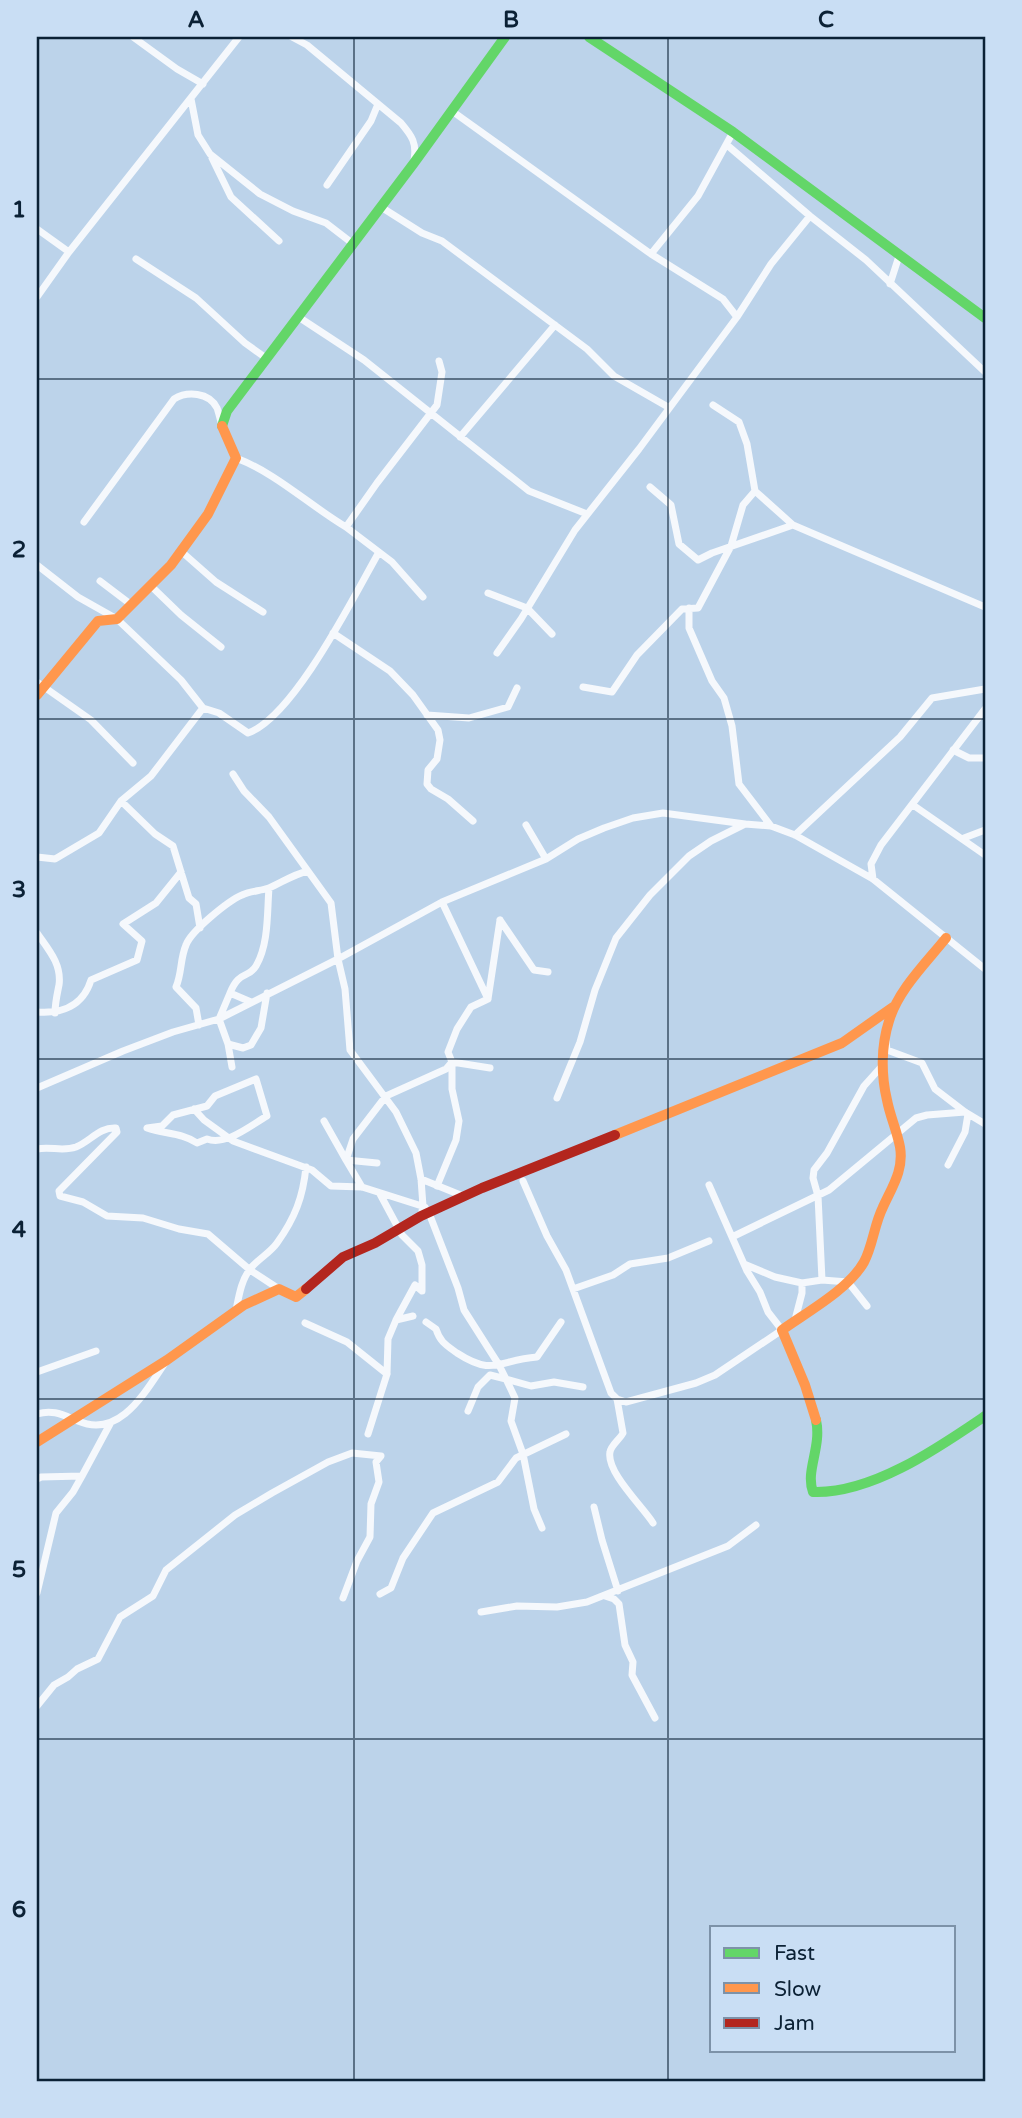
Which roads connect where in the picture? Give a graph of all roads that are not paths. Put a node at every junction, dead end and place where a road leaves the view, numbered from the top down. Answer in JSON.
{"nodes":[{"id":1,"x":133,"y":37,"type":"edge"},
{"id":2,"x":239,"y":37,"type":"edge"},
{"id":3,"x":292,"y":37,"type":"edge"},
{"id":4,"x":505,"y":37,"type":"edge"},
{"id":5,"x":589,"y":37,"type":"edge"},
{"id":6,"x":203,"y":84,"type":"junction"},
{"id":7,"x":191,"y":99,"type":"junction"},
{"id":8,"x":378,"y":104,"type":"junction"},
{"id":9,"x":452,"y":111,"type":"junction"},
{"id":10,"x":733,"y":132,"type":"junction"},
{"id":11,"x":727,"y":145,"type":"junction"},
{"id":12,"x":210,"y":155,"type":"junction"},
{"id":13,"x":414,"y":163,"type":"junction"},
{"id":14,"x":327,"y":186,"type":"dead end"},
{"id":15,"x":381,"y":207,"type":"junction"},
{"id":16,"x":810,"y":216,"type":"junction"},
{"id":17,"x":37,"y":229,"type":"edge"},
{"id":18,"x":279,"y":241,"type":"dead end"},
{"id":19,"x":352,"y":243,"type":"junction"},
{"id":20,"x":69,"y":252,"type":"junction"},
{"id":21,"x":651,"y":254,"type":"junction"},
{"id":22,"x":899,"y":256,"type":"junction"},
{"id":23,"x":136,"y":259,"type":"dead end"},
{"id":24,"x":890,"y":284,"type":"junction"},
{"id":25,"x":37,"y":297,"type":"edge"},
{"id":26,"x":297,"y":316,"type":"junction"},
{"id":27,"x":737,"y":317,"type":"junction"},
{"id":28,"x":985,"y":318,"type":"edge"},
{"id":29,"x":555,"y":325,"type":"junction"},
{"id":30,"x":266,"y":358,"type":"junction"},
{"id":31,"x":439,"y":362,"type":"dead end"},
{"id":32,"x":985,"y":372,"type":"edge"},
{"id":33,"x":713,"y":405,"type":"dead end"},
{"id":34,"x":668,"y":407,"type":"junction"},
{"id":35,"x":430,"y":413,"type":"junction"},
{"id":36,"x":222,"y":426,"type":"junction"},
{"id":37,"x":460,"y":437,"type":"junction"},
{"id":38,"x":236,"y":458,"type":"junction"},
{"id":39,"x":650,"y":487,"type":"dead end"},
{"id":40,"x":755,"y":491,"type":"junction"},
{"id":41,"x":587,"y":514,"type":"junction"},
{"id":42,"x":84,"y":522,"type":"dead end"},
{"id":43,"x":793,"y":525,"type":"junction"},
{"id":44,"x":346,"y":527,"type":"junction"},
{"id":45,"x":731,"y":546,"type":"junction"},
{"id":46,"x":182,"y":552,"type":"junction"},
{"id":47,"x":379,"y":552,"type":"junction"},
{"id":48,"x":37,"y":565,"type":"edge"},
{"id":49,"x":100,"y":581,"type":"dead end"},
{"id":50,"x":150,"y":586,"type":"junction"},
{"id":51,"x":488,"y":593,"type":"dead end"},
{"id":52,"x":423,"y":597,"type":"dead end"},
{"id":53,"x":129,"y":603,"type":"junction"},
{"id":54,"x":985,"y":607,"type":"edge"},
{"id":55,"x":527,"y":608,"type":"junction"},
{"id":56,"x":690,"y":608,"type":"junction"},
{"id":57,"x":263,"y":612,"type":"dead end"},
{"id":58,"x":117,"y":619,"type":"junction"},
{"id":59,"x":333,"y":633,"type":"junction"},
{"id":60,"x":552,"y":634,"type":"dead end"},
{"id":61,"x":221,"y":647,"type":"dead end"},
{"id":62,"x":497,"y":653,"type":"dead end"},
{"id":63,"x":583,"y":687,"type":"dead end"},
{"id":64,"x":39,"y":688,"type":"edge"},
{"id":65,"x":517,"y":688,"type":"dead end"},
{"id":66,"x":985,"y":689,"type":"edge"},
{"id":67,"x":203,"y":708,"type":"junction"},
{"id":68,"x":985,"y":709,"type":"edge"},
{"id":69,"x":428,"y":715,"type":"junction"},
{"id":70,"x":447,"y":717,"type":"junction"},
{"id":71,"x":438,"y":730,"type":"junction"},
{"id":72,"x":953,"y":750,"type":"junction"},
{"id":73,"x":985,"y":758,"type":"edge"},
{"id":74,"x":133,"y":763,"type":"dead end"},
{"id":75,"x":233,"y":774,"type":"dead end"},
{"id":76,"x":121,"y":801,"type":"junction"},
{"id":77,"x":913,"y":805,"type":"junction"},
{"id":78,"x":473,"y":821,"type":"dead end"},
{"id":79,"x":745,"y":824,"type":"junction"},
{"id":80,"x":526,"y":825,"type":"dead end"},
{"id":81,"x":771,"y":826,"type":"junction"},
{"id":82,"x":985,"y":831,"type":"edge"},
{"id":83,"x":795,"y":835,"type":"junction"},
{"id":84,"x":964,"y":838,"type":"junction"},
{"id":85,"x":985,"y":855,"type":"edge"},
{"id":86,"x":37,"y":857,"type":"edge"},
{"id":87,"x":546,"y":859,"type":"junction"},
{"id":88,"x":308,"y":871,"type":"junction"},
{"id":89,"x":181,"y":872,"type":"junction"},
{"id":90,"x":873,"y":879,"type":"junction"},
{"id":91,"x":269,"y":888,"type":"junction"},
{"id":92,"x":442,"y":902,"type":"junction"},
{"id":93,"x":200,"y":928,"type":"junction"},
{"id":94,"x":37,"y":933,"type":"edge"},
{"id":95,"x":946,"y":939,"type":"junction"},
{"id":96,"x":338,"y":960,"type":"junction"},
{"id":97,"x":985,"y":969,"type":"edge"},
{"id":98,"x":548,"y":972,"type":"dead end"},
{"id":99,"x":230,"y":993,"type":"junction"},
{"id":100,"x":267,"y":993,"type":"junction"},
{"id":101,"x":488,"y":999,"type":"junction"},
{"id":102,"x":251,"y":1002,"type":"junction"},
{"id":103,"x":893,"y":1007,"type":"junction"},
{"id":104,"x":37,"y":1012,"type":"edge"},
{"id":105,"x":55,"y":1013,"type":"junction"},
{"id":106,"x":219,"y":1019,"type":"junction"},
{"id":107,"x":199,"y":1025,"type":"junction"},
{"id":108,"x":885,"y":1039,"type":"junction"},
{"id":109,"x":228,"y":1044,"type":"junction"},
{"id":110,"x":452,"y":1062,"type":"junction"},
{"id":111,"x":882,"y":1066,"type":"junction"},
{"id":112,"x":232,"y":1067,"type":"dead end"},
{"id":113,"x":490,"y":1068,"type":"dead end"},
{"id":114,"x":37,"y":1088,"type":"edge"},
{"id":115,"x":386,"y":1096,"type":"junction"},
{"id":116,"x":557,"y":1098,"type":"dead end"},
{"id":117,"x":194,"y":1109,"type":"junction"},
{"id":118,"x":967,"y":1113,"type":"junction"},
{"id":119,"x":324,"y":1121,"type":"dead end"},
{"id":120,"x":985,"y":1124,"type":"edge"},
{"id":121,"x":897,"y":1135,"type":"junction"},
{"id":122,"x":228,"y":1138,"type":"junction"},
{"id":123,"x":37,"y":1149,"type":"edge"},
{"id":124,"x":346,"y":1160,"type":"junction"},
{"id":125,"x":377,"y":1163,"type":"dead end"},
{"id":126,"x":948,"y":1165,"type":"dead end"},
{"id":127,"x":306,"y":1167,"type":"junction"},
{"id":128,"x":421,"y":1179,"type":"junction"},
{"id":129,"x":523,"y":1181,"type":"dead end"},
{"id":130,"x":709,"y":1185,"type":"dead end"},
{"id":131,"x":438,"y":1186,"type":"junction"},
{"id":132,"x":362,"y":1187,"type":"junction"},
{"id":133,"x":379,"y":1194,"type":"junction"},
{"id":134,"x":463,"y":1196,"type":"junction"},
{"id":135,"x":818,"y":1196,"type":"junction"},
{"id":136,"x":427,"y":1211,"type":"junction"},
{"id":137,"x":398,"y":1228,"type":"junction"},
{"id":138,"x":732,"y":1237,"type":"junction"},
{"id":139,"x":709,"y":1241,"type":"dead end"},
{"id":140,"x":744,"y":1264,"type":"junction"},
{"id":141,"x":250,"y":1270,"type":"junction"},
{"id":142,"x":822,"y":1280,"type":"junction"},
{"id":143,"x":848,"y":1282,"type":"junction"},
{"id":144,"x":802,"y":1283,"type":"junction"},
{"id":145,"x":279,"y":1289,"type":"junction"},
{"id":146,"x":573,"y":1289,"type":"junction"},
{"id":147,"x":867,"y":1306,"type":"dead end"},
{"id":148,"x":236,"y":1310,"type":"junction"},
{"id":149,"x":413,"y":1316,"type":"dead end"},
{"id":150,"x":795,"y":1320,"type":"junction"},
{"id":151,"x":397,"y":1321,"type":"junction"},
{"id":152,"x":426,"y":1322,"type":"dead end"},
{"id":153,"x":561,"y":1322,"type":"dead end"},
{"id":154,"x":305,"y":1323,"type":"dead end"},
{"id":155,"x":782,"y":1330,"type":"junction"},
{"id":156,"x":96,"y":1351,"type":"dead end"},
{"id":157,"x":167,"y":1360,"type":"junction"},
{"id":158,"x":499,"y":1365,"type":"junction"},
{"id":159,"x":37,"y":1372,"type":"edge"},
{"id":160,"x":387,"y":1374,"type":"junction"},
{"id":161,"x":506,"y":1379,"type":"junction"},
{"id":162,"x":583,"y":1387,"type":"dead end"},
{"id":163,"x":617,"y":1399,"type":"junction"},
{"id":164,"x":468,"y":1411,"type":"dead end"},
{"id":165,"x":37,"y":1414,"type":"edge"},
{"id":166,"x":985,"y":1416,"type":"edge"},
{"id":167,"x":73,"y":1419,"type":"junction"},
{"id":168,"x":110,"y":1424,"type":"junction"},
{"id":169,"x":368,"y":1434,"type":"dead end"},
{"id":170,"x":566,"y":1434,"type":"dead end"},
{"id":171,"x":37,"y":1442,"type":"edge"},
{"id":172,"x":523,"y":1454,"type":"junction"},
{"id":173,"x":82,"y":1476,"type":"junction"},
{"id":174,"x":37,"y":1479,"type":"edge"},
{"id":175,"x":594,"y":1507,"type":"dead end"},
{"id":176,"x":653,"y":1523,"type":"dead end"},
{"id":177,"x":756,"y":1525,"type":"dead end"},
{"id":178,"x":542,"y":1528,"type":"dead end"},
{"id":179,"x":618,"y":1591,"type":"junction"},
{"id":180,"x":37,"y":1593,"type":"edge"},
{"id":181,"x":380,"y":1594,"type":"dead end"},
{"id":182,"x":604,"y":1596,"type":"junction"},
{"id":183,"x":343,"y":1598,"type":"dead end"},
{"id":184,"x":481,"y":1612,"type":"dead end"},
{"id":185,"x":37,"y":1706,"type":"edge"},
{"id":186,"x":655,"y":1718,"type":"dead end"}],
"edges":[{"from":1,"to":6,"type":"street"},
{"from":2,"to":6,"type":"street"},
{"from":3,"to":8,"type":"street"},
{"from":4,"to":9,"type":"main road"},
{"from":5,"to":10,"type":"main road"},
{"from":6,"to":7,"type":"street"},
{"from":7,"to":12,"type":"street"},
{"from":7,"to":20,"type":"street"},
{"from":8,"to":13,"type":"street"},
{"from":8,"to":14,"type":"street"},
{"from":9,"to":13,"type":"main road"},
{"from":9,"to":21,"type":"street"},
{"from":10,"to":11,"type":"street"},
{"from":10,"to":22,"type":"main road"},
{"from":11,"to":16,"type":"street"},
{"from":11,"to":21,"type":"street"},
{"from":12,"to":18,"type":"street"},
{"from":12,"to":19,"type":"street"},
{"from":13,"to":15,"type":"main road"},
{"from":15,"to":19,"type":"main road"},
{"from":15,"to":29,"type":"street"},
{"from":16,"to":24,"type":"street"},
{"from":16,"to":27,"type":"street"},
{"from":17,"to":20,"type":"street"},
{"from":19,"to":26,"type":"main road"},
{"from":20,"to":25,"type":"street"},
{"from":21,"to":27,"type":"street"},
{"from":22,"to":24,"type":"street"},
{"from":22,"to":28,"type":"main road"},
{"from":23,"to":30,"type":"street"},
{"from":24,"to":32,"type":"street"},
{"from":26,"to":30,"type":"main road"},
{"from":26,"to":35,"type":"street"},
{"from":27,"to":34,"type":"street"},
{"from":29,"to":34,"type":"street"},
{"from":29,"to":37,"type":"street"},
{"from":30,"to":36,"type":"main road"},
{"from":31,"to":35,"type":"street"},
{"from":33,"to":40,"type":"street"},
{"from":34,"to":41,"type":"street"},
{"from":35,"to":37,"type":"street"},
{"from":35,"to":44,"type":"street"},
{"from":36,"to":38,"type":"main road"},
{"from":36,"to":42,"type":"street"},
{"from":37,"to":41,"type":"street"},
{"from":38,"to":44,"type":"street"},
{"from":38,"to":46,"type":"main road"},
{"from":39,"to":45,"type":"street"},
{"from":40,"to":43,"type":"street"},
{"from":40,"to":45,"type":"street"},
{"from":41,"to":55,"type":"street"},
{"from":43,"to":45,"type":"street"},
{"from":43,"to":54,"type":"street"},
{"from":44,"to":47,"type":"street"},
{"from":45,"to":56,"type":"street"},
{"from":46,"to":50,"type":"main road"},
{"from":46,"to":57,"type":"street"},
{"from":47,"to":52,"type":"street"},
{"from":47,"to":59,"type":"street"},
{"from":48,"to":58,"type":"street"},
{"from":49,"to":53,"type":"street"},
{"from":50,"to":53,"type":"main road"},
{"from":50,"to":61,"type":"street"},
{"from":51,"to":55,"type":"street"},
{"from":53,"to":58,"type":"main road"},
{"from":55,"to":60,"type":"street"},
{"from":55,"to":62,"type":"street"},
{"from":56,"to":63,"type":"street"},
{"from":56,"to":81,"type":"street"},
{"from":58,"to":64,"type":"main road"},
{"from":58,"to":67,"type":"street"},
{"from":59,"to":67,"type":"street"},
{"from":59,"to":69,"type":"street"},
{"from":64,"to":74,"type":"street"},
{"from":65,"to":70,"type":"street"},
{"from":66,"to":83,"type":"street"},
{"from":67,"to":76,"type":"street"},
{"from":68,"to":72,"type":"street"},
{"from":69,"to":70,"type":"street"},
{"from":69,"to":71,"type":"street"},
{"from":70,"to":71,"type":"street"},
{"from":71,"to":78,"type":"street"},
{"from":72,"to":73,"type":"street"},
{"from":72,"to":77,"type":"street"},
{"from":75,"to":88,"type":"street"},
{"from":76,"to":86,"type":"street"},
{"from":76,"to":89,"type":"street"},
{"from":77,"to":84,"type":"street"},
{"from":77,"to":90,"type":"street"},
{"from":79,"to":81,"type":"street"},
{"from":79,"to":87,"type":"street"},
{"from":79,"to":116,"type":"street"},
{"from":80,"to":87,"type":"street"},
{"from":81,"to":83,"type":"street"},
{"from":82,"to":84,"type":"street"},
{"from":83,"to":90,"type":"street"},
{"from":84,"to":85,"type":"street"},
{"from":87,"to":92,"type":"street"},
{"from":88,"to":91,"type":"street"},
{"from":88,"to":96,"type":"street"},
{"from":89,"to":93,"type":"street"},
{"from":89,"to":105,"type":"street"},
{"from":90,"to":95,"type":"street"},
{"from":91,"to":93,"type":"street"},
{"from":91,"to":99,"type":"street"},
{"from":92,"to":96,"type":"street"},
{"from":92,"to":101,"type":"street"},
{"from":93,"to":107,"type":"street"},
{"from":94,"to":105,"type":"street"},
{"from":95,"to":97,"type":"street"},
{"from":95,"to":103,"type":"main road"},
{"from":96,"to":100,"type":"street"},
{"from":96,"to":115,"type":"street"},
{"from":98,"to":101,"type":"street"},
{"from":99,"to":102,"type":"street"},
{"from":99,"to":106,"type":"street"},
{"from":100,"to":102,"type":"street"},
{"from":100,"to":109,"type":"street"},
{"from":101,"to":110,"type":"street"},
{"from":102,"to":106,"type":"street"},
{"from":103,"to":108,"type":"main road"},
{"from":103,"to":134,"type":"main road"},
{"from":104,"to":105,"type":"street"},
{"from":106,"to":107,"type":"street"},
{"from":106,"to":109,"type":"street"},
{"from":107,"to":114,"type":"street"},
{"from":108,"to":111,"type":"main road"},
{"from":108,"to":118,"type":"street"},
{"from":109,"to":112,"type":"street"},
{"from":110,"to":113,"type":"street"},
{"from":110,"to":115,"type":"street"},
{"from":110,"to":131,"type":"street"},
{"from":111,"to":121,"type":"main road"},
{"from":111,"to":135,"type":"street"},
{"from":115,"to":124,"type":"street"},
{"from":115,"to":128,"type":"street"},
{"from":117,"to":122,"type":"street"},
{"from":117,"to":122,"type":"street"},
{"from":117,"to":122,"type":"street"},
{"from":118,"to":120,"type":"street"},
{"from":118,"to":121,"type":"street"},
{"from":118,"to":126,"type":"street"},
{"from":119,"to":124,"type":"street"},
{"from":121,"to":135,"type":"street"},
{"from":121,"to":143,"type":"main road"},
{"from":122,"to":127,"type":"street"},
{"from":123,"to":141,"type":"street"},
{"from":124,"to":125,"type":"street"},
{"from":124,"to":132,"type":"street"},
{"from":127,"to":132,"type":"street"},
{"from":127,"to":141,"type":"street"},
{"from":128,"to":131,"type":"street"},
{"from":128,"to":136,"type":"street"},
{"from":129,"to":146,"type":"street"},
{"from":130,"to":138,"type":"street"},
{"from":131,"to":134,"type":"street"},
{"from":132,"to":133,"type":"street"},
{"from":133,"to":136,"type":"street"},
{"from":133,"to":137,"type":"street"},
{"from":134,"to":136,"type":"main road"},
{"from":135,"to":138,"type":"street"},
{"from":135,"to":142,"type":"street"},
{"from":136,"to":137,"type":"main road"},
{"from":136,"to":158,"type":"street"},
{"from":137,"to":145,"type":"main road"},
{"from":137,"to":151,"type":"street"},
{"from":138,"to":140,"type":"street"},
{"from":139,"to":146,"type":"street"},
{"from":140,"to":144,"type":"street"},
{"from":140,"to":155,"type":"street"},
{"from":141,"to":145,"type":"street"},
{"from":141,"to":148,"type":"street"},
{"from":142,"to":143,"type":"street"},
{"from":142,"to":144,"type":"street"},
{"from":143,"to":147,"type":"street"},
{"from":143,"to":150,"type":"main road"},
{"from":144,"to":150,"type":"street"},
{"from":145,"to":148,"type":"main road"},
{"from":146,"to":163,"type":"street"},
{"from":148,"to":157,"type":"main road"},
{"from":149,"to":151,"type":"street"},
{"from":150,"to":155,"type":"main road"},
{"from":151,"to":160,"type":"street"},
{"from":152,"to":158,"type":"street"},
{"from":153,"to":158,"type":"street"},
{"from":154,"to":160,"type":"street"},
{"from":155,"to":163,"type":"street"},
{"from":155,"to":166,"type":"main road"},
{"from":156,"to":159,"type":"street"},
{"from":157,"to":167,"type":"main road"},
{"from":157,"to":168,"type":"street"},
{"from":158,"to":161,"type":"street"},
{"from":160,"to":169,"type":"street"},
{"from":161,"to":162,"type":"street"},
{"from":161,"to":164,"type":"street"},
{"from":161,"to":172,"type":"street"},
{"from":163,"to":176,"type":"street"},
{"from":165,"to":167,"type":"street"},
{"from":167,"to":168,"type":"street"},
{"from":167,"to":171,"type":"main road"},
{"from":168,"to":173,"type":"street"},
{"from":170,"to":172,"type":"street"},
{"from":172,"to":178,"type":"street"},
{"from":172,"to":181,"type":"street"},
{"from":173,"to":174,"type":"street"},
{"from":173,"to":180,"type":"street"},
{"from":175,"to":179,"type":"street"},
{"from":177,"to":179,"type":"street"},
{"from":179,"to":182,"type":"street"},
{"from":182,"to":184,"type":"street"},
{"from":182,"to":186,"type":"street"},
{"from":183,"to":185,"type":"street"}]}
